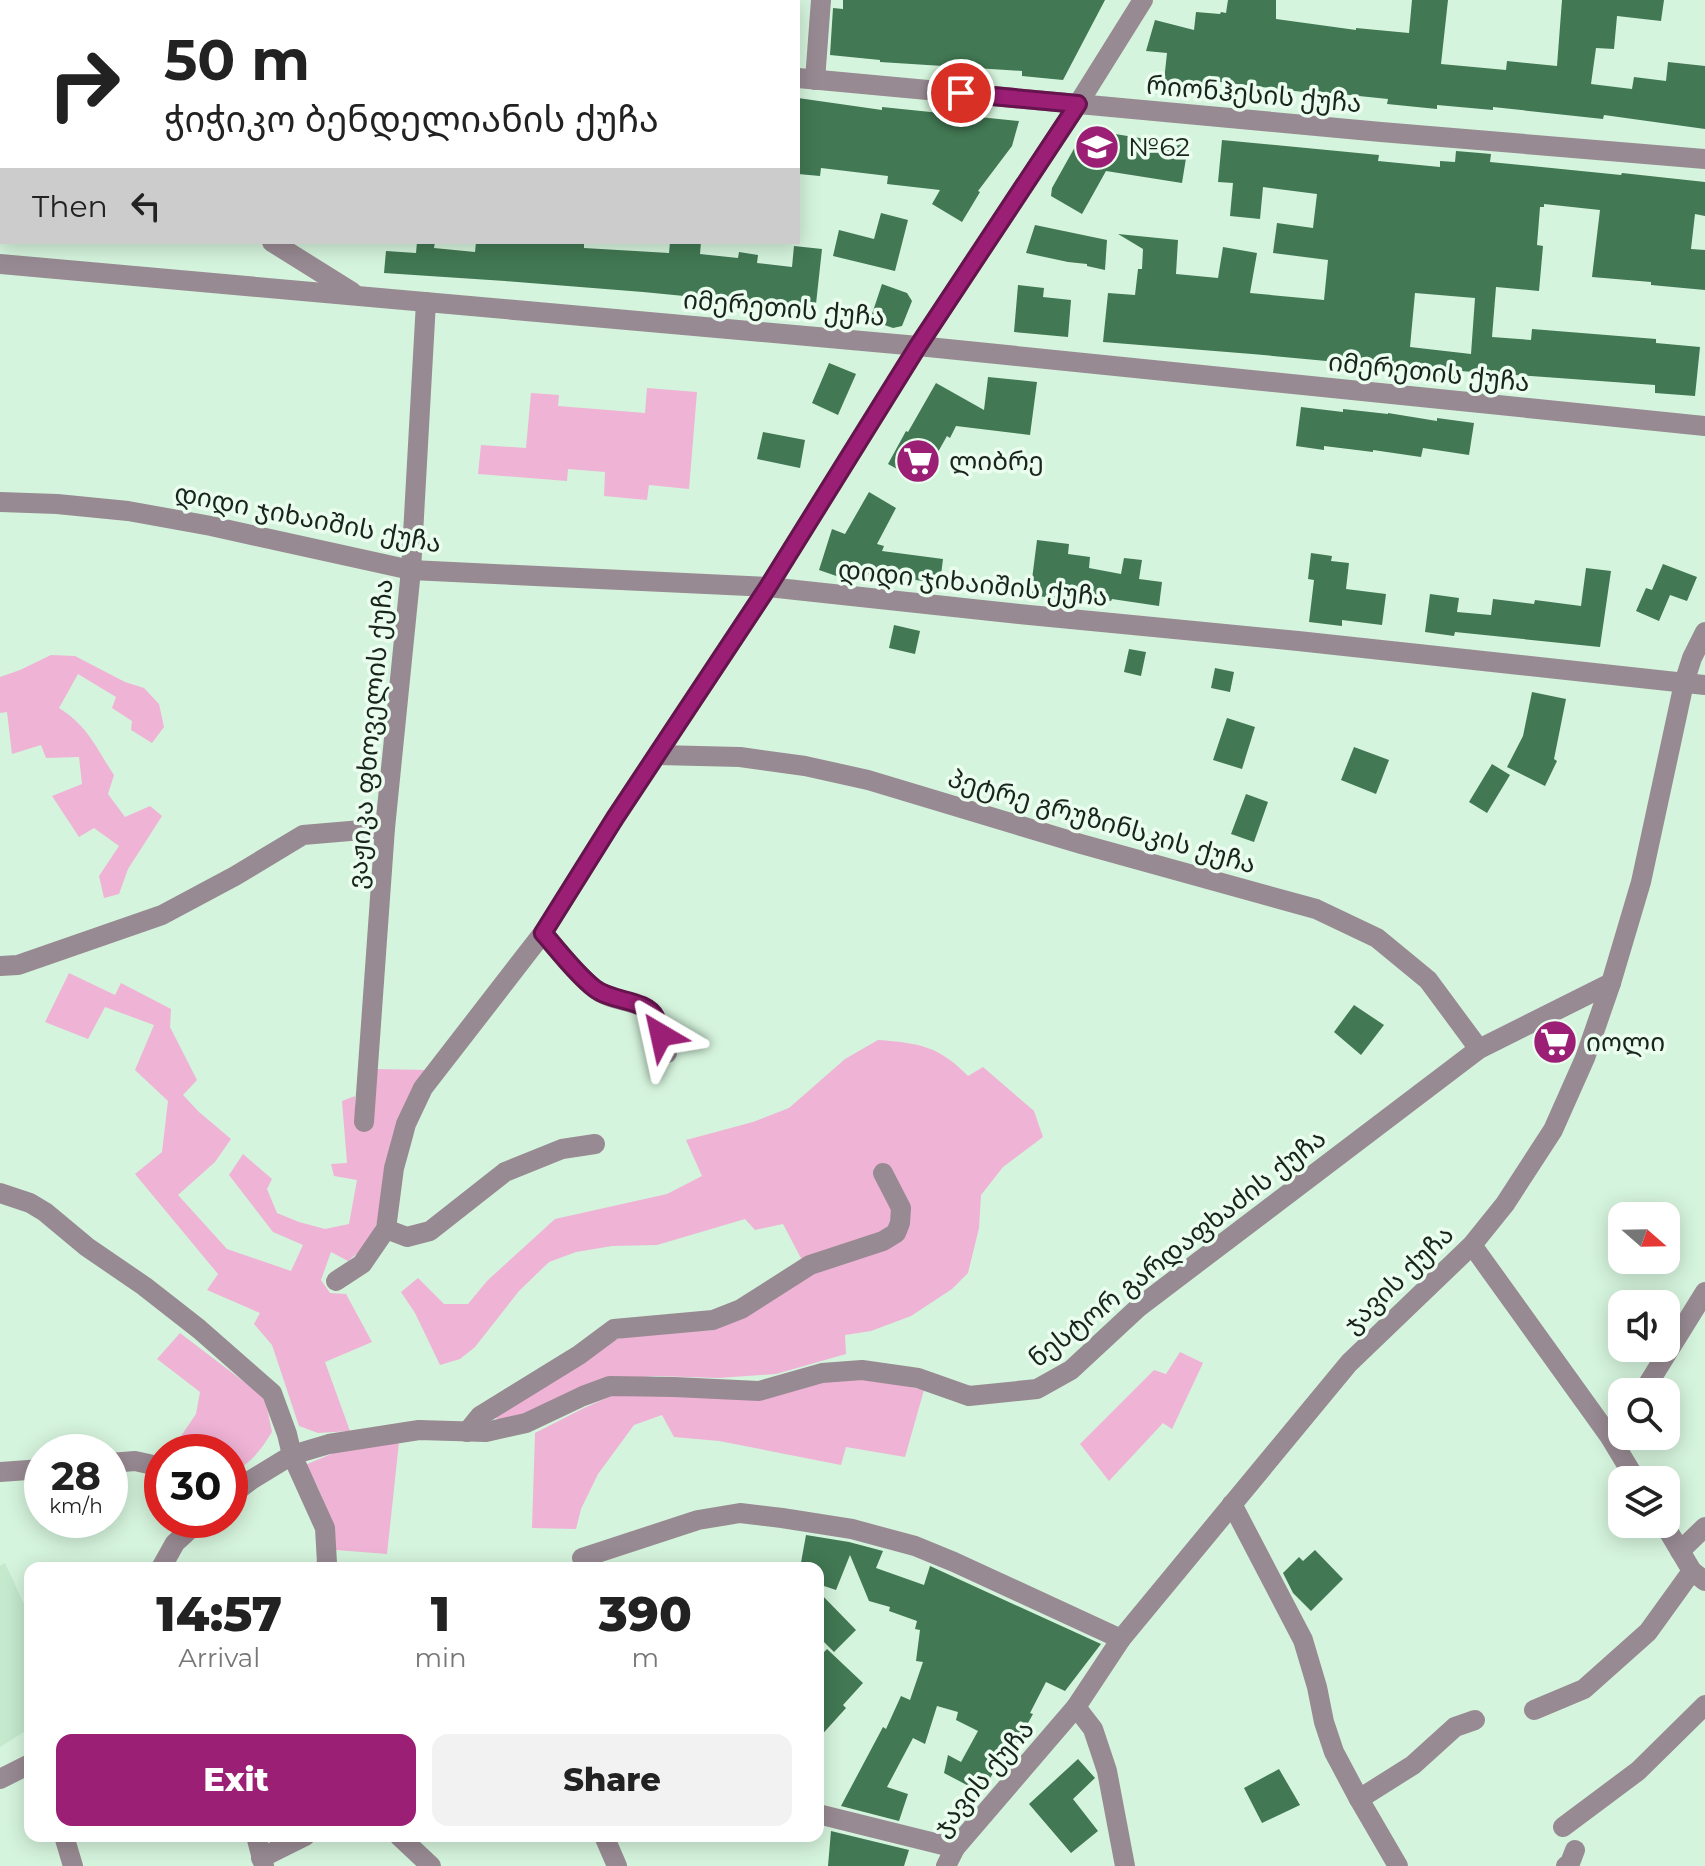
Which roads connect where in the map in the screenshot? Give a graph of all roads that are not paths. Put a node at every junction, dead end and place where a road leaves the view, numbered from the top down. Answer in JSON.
{"nodes":[{"id":1,"x":821,"y":0,"type":"edge"},
{"id":2,"x":1143,"y":0,"type":"edge"},
{"id":3,"x":807,"y":79,"type":"edge"},
{"id":4,"x":1078,"y":104,"type":"junction"},
{"id":5,"x":1705,"y":159,"type":"edge"},
{"id":6,"x":275,"y":244,"type":"edge"},
{"id":7,"x":0,"y":264,"type":"edge"},
{"id":8,"x":355,"y":294,"type":"junction"},
{"id":9,"x":426,"y":302,"type":"junction"},
{"id":10,"x":918,"y":346,"type":"junction"},
{"id":11,"x":1705,"y":426,"type":"edge"},
{"id":12,"x":0,"y":502,"type":"edge"},
{"id":13,"x":411,"y":570,"type":"junction"},
{"id":14,"x":768,"y":587,"type":"junction"},
{"id":15,"x":1705,"y":632,"type":"edge"},
{"id":16,"x":1684,"y":683,"type":"junction"},
{"id":17,"x":1705,"y":685,"type":"edge"},
{"id":18,"x":658,"y":755,"type":"junction"},
{"id":19,"x":385,"y":828,"type":"junction"},
{"id":20,"x":543,"y":933,"type":"junction"},
{"id":21,"x":0,"y":966,"type":"edge"},
{"id":22,"x":1611,"y":983,"type":"junction"},
{"id":23,"x":1479,"y":1049,"type":"junction"},
{"id":24,"x":667,"y":1053,"type":"dead end"},
{"id":25,"x":364,"y":1122,"type":"dead end"},
{"id":26,"x":595,"y":1144,"type":"dead end"},
{"id":27,"x":883,"y":1173,"type":"dead end"},
{"id":28,"x":0,"y":1193,"type":"edge"},
{"id":29,"x":386,"y":1229,"type":"junction"},
{"id":30,"x":1472,"y":1245,"type":"junction"},
{"id":31,"x":336,"y":1281,"type":"dead end"},
{"id":32,"x":1705,"y":1292,"type":"edge"},
{"id":33,"x":1652,"y":1378,"type":"edge"},
{"id":34,"x":1608,"y":1420,"type":"edge"},
{"id":35,"x":467,"y":1432,"type":"junction"},
{"id":36,"x":292,"y":1455,"type":"junction"},
{"id":37,"x":24,"y":1470,"type":"edge"},
{"id":38,"x":0,"y":1472,"type":"edge"},
{"id":39,"x":248,"y":1482,"type":"edge"},
{"id":40,"x":1232,"y":1504,"type":"junction"},
{"id":41,"x":1705,"y":1527,"type":"edge"},
{"id":42,"x":180,"y":1538,"type":"edge"},
{"id":43,"x":1672,"y":1538,"type":"edge"},
{"id":44,"x":1680,"y":1551,"type":"junction"},
{"id":45,"x":582,"y":1558,"type":"dead end"},
{"id":46,"x":164,"y":1562,"type":"edge"},
{"id":47,"x":327,"y":1562,"type":"edge"},
{"id":48,"x":1699,"y":1576,"type":"edge"},
{"id":49,"x":1121,"y":1639,"type":"junction"},
{"id":50,"x":1705,"y":1705,"type":"edge"},
{"id":51,"x":1076,"y":1707,"type":"junction"},
{"id":52,"x":1534,"y":1710,"type":"dead end"},
{"id":53,"x":1475,"y":1720,"type":"dead end"},
{"id":54,"x":24,"y":1767,"type":"edge"},
{"id":55,"x":0,"y":1779,"type":"edge"},
{"id":56,"x":1359,"y":1799,"type":"junction"},
{"id":57,"x":824,"y":1816,"type":"edge"},
{"id":58,"x":1563,"y":1827,"type":"dead end"},
{"id":59,"x":66,"y":1842,"type":"edge"},
{"id":60,"x":257,"y":1842,"type":"edge"},
{"id":61,"x":295,"y":1842,"type":"edge"},
{"id":62,"x":405,"y":1842,"type":"edge"},
{"id":63,"x":607,"y":1842,"type":"edge"},
{"id":64,"x":950,"y":1857,"type":"edge"},
{"id":65,"x":262,"y":1862,"type":"edge"},
{"id":66,"x":73,"y":1866,"type":"edge"},
{"id":67,"x":431,"y":1866,"type":"edge"},
{"id":68,"x":617,"y":1866,"type":"edge"},
{"id":69,"x":1125,"y":1866,"type":"edge"},
{"id":70,"x":1398,"y":1866,"type":"edge"}],
"edges":[{"from":1,"to":3,"type":"street"},
{"from":2,"to":4,"type":"street"},
{"from":3,"to":4,"type":"street","name":"რიონჰესის ქუჩა"},
{"from":4,"to":5,"type":"street","name":"რიონჰესის ქუჩა"},
{"from":4,"to":10,"type":"street"},
{"from":6,"to":8,"type":"street"},
{"from":7,"to":8,"type":"street","name":"იმერეთის ქუჩა"},
{"from":8,"to":9,"type":"street","name":"იმერეთის ქუჩა"},
{"from":9,"to":10,"type":"street","name":"იმერეთის ქუჩა"},
{"from":9,"to":13,"type":"street","name":"ვაჟიკა ფხოველის ქუჩა"},
{"from":10,"to":11,"type":"street","name":"იმერეთის ქუჩა"},
{"from":10,"to":14,"type":"street"},
{"from":12,"to":13,"type":"street","name":"დიდი ჯიხაიშის ქუჩა"},
{"from":13,"to":14,"type":"street","name":"დიდი ჯიხაიშის ქუჩა"},
{"from":13,"to":19,"type":"street","name":"ვაჟიკა ფხოველის ქუჩა"},
{"from":14,"to":16,"type":"street","name":"დიდი ჯიხაიშის ქუჩა"},
{"from":14,"to":18,"type":"street"},
{"from":15,"to":16,"type":"street","name":"ჯავის ქუჩა"},
{"from":16,"to":17,"type":"street","name":"დიდი ჯიხაიშის ქუჩა"},
{"from":16,"to":22,"type":"street","name":"ჯავის ქუჩა"},
{"from":18,"to":20,"type":"street"},
{"from":18,"to":23,"type":"street","name":"პეტრე გრუზინსკის ქუჩა"},
{"from":19,"to":21,"type":"street"},
{"from":19,"to":25,"type":"street","name":"ვაჟიკა ფხოველის ქუჩა"},
{"from":20,"to":24,"type":"street"},
{"from":20,"to":29,"type":"street"},
{"from":22,"to":23,"type":"street","name":"ნესტორ გარდაფხაძის ქუჩა"},
{"from":22,"to":30,"type":"street","name":"ჯავის ქუჩა"},
{"from":23,"to":35,"type":"street","name":"ნესტორ გარდაფხაძის ქუჩა"},
{"from":26,"to":29,"type":"street"},
{"from":27,"to":35,"type":"street"},
{"from":28,"to":36,"type":"street"},
{"from":29,"to":31,"type":"street"},
{"from":30,"to":34,"type":"street"},
{"from":30,"to":40,"type":"street","name":"ჯავის ქუჩა"},
{"from":32,"to":33,"type":"street"},
{"from":35,"to":36,"type":"street","name":"ნესტორ გარდაფხაძის ქუჩა"},
{"from":36,"to":39,"type":"street","name":"ნესტორ გარდაფხაძის ქუჩა"},
{"from":36,"to":47,"type":"street"},
{"from":37,"to":38,"type":"street"},
{"from":40,"to":49,"type":"street","name":"ჯავის ქუჩა"},
{"from":40,"to":56,"type":"street"},
{"from":41,"to":44,"type":"street"},
{"from":42,"to":46,"type":"street"},
{"from":43,"to":44,"type":"street"},
{"from":44,"to":48,"type":"street"},
{"from":45,"to":49,"type":"street"},
{"from":48,"to":52,"type":"street"},
{"from":49,"to":51,"type":"street","name":"ჯავის ქუჩა"},
{"from":50,"to":58,"type":"street"},
{"from":51,"to":64,"type":"street","name":"ჯავის ქუჩა"},
{"from":51,"to":69,"type":"street"},
{"from":53,"to":56,"type":"street"},
{"from":54,"to":55,"type":"street"},
{"from":56,"to":70,"type":"street"},
{"from":57,"to":64,"type":"street"},
{"from":59,"to":66,"type":"street"},
{"from":60,"to":65,"type":"street"},
{"from":61,"to":65,"type":"street"},
{"from":62,"to":67,"type":"street"},
{"from":63,"to":68,"type":"street"}]}
